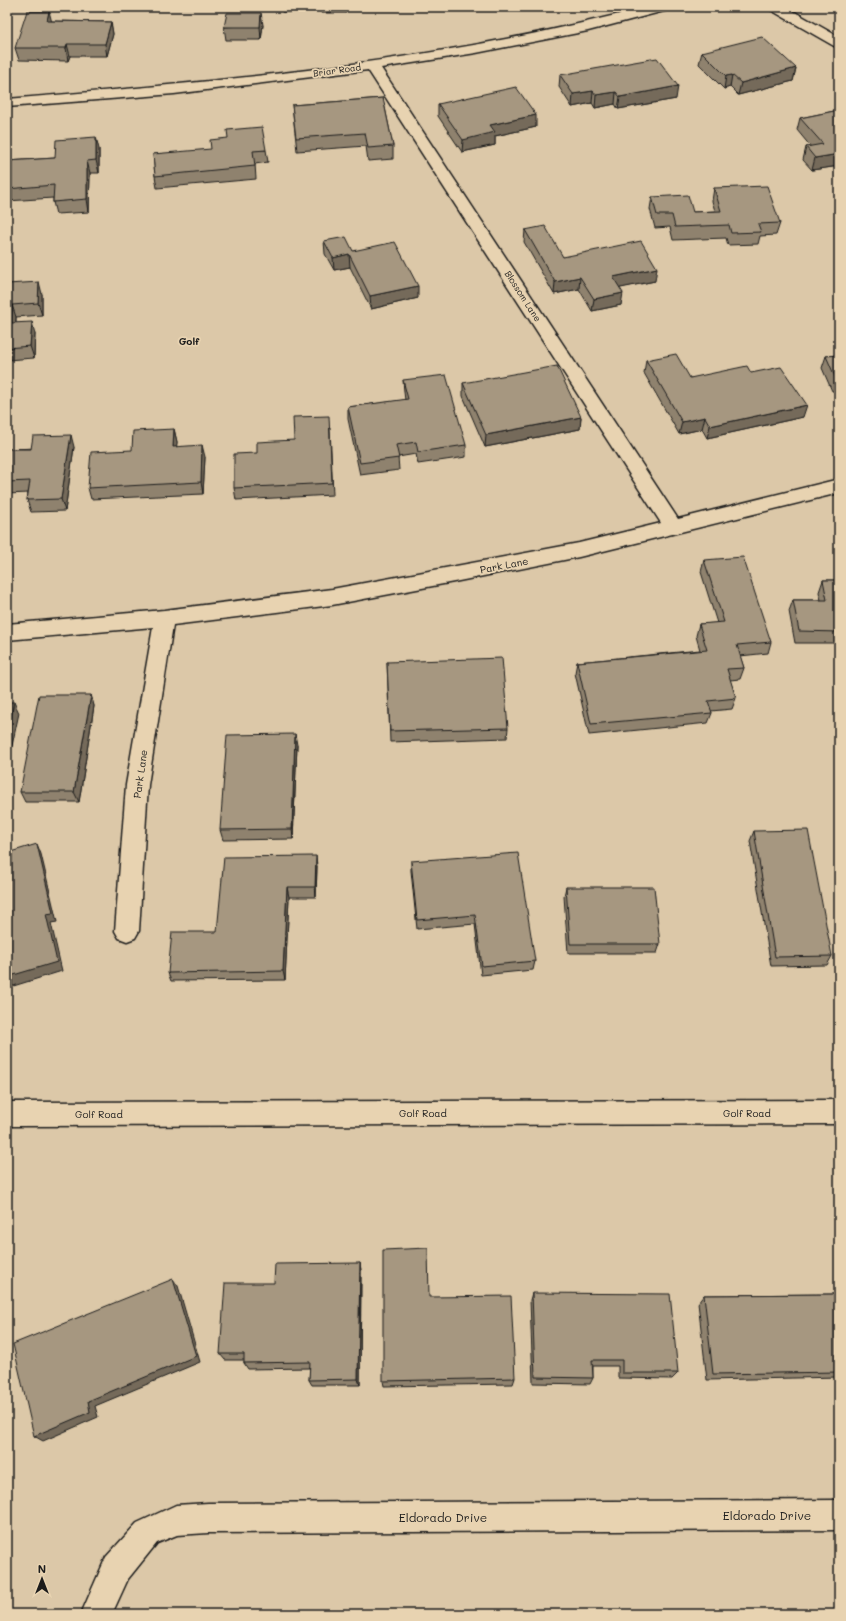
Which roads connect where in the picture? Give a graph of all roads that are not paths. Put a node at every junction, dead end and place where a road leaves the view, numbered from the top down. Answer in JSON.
{"nodes":[{"id":1,"x":663,"y":7,"type":"edge"},
{"id":2,"x":776,"y":7,"type":"edge"},
{"id":3,"x":839,"y":43,"type":"edge"},
{"id":4,"x":372,"y":66,"type":"junction"},
{"id":5,"x":7,"y":103,"type":"edge"},
{"id":6,"x":839,"y":486,"type":"edge"},
{"id":7,"x":673,"y":526,"type":"junction"},
{"id":8,"x":164,"y":618,"type":"junction"},
{"id":9,"x":7,"y":632,"type":"edge"},
{"id":10,"x":127,"y":931,"type":"dead end"},
{"id":11,"x":839,"y":1112,"type":"edge"},
{"id":12,"x":7,"y":1114,"type":"edge"},
{"id":13,"x":839,"y":1515,"type":"edge"},
{"id":14,"x":96,"y":1614,"type":"edge"}],
"edges":[{"from":1,"to":4,"type":"street","name":"Briar Road"},
{"from":2,"to":3,"type":"street"},
{"from":4,"to":5,"type":"street","name":"Briar Road"},
{"from":4,"to":7,"type":"street","name":"Blossom Lane"},
{"from":6,"to":7,"type":"street","name":"Park Lane"},
{"from":7,"to":8,"type":"street","name":"Park Lane"},
{"from":8,"to":9,"type":"street","name":"Park Lane"},
{"from":8,"to":10,"type":"street","name":"Park Lane"},
{"from":11,"to":12,"type":"street","name":"Golf Road"},
{"from":13,"to":14,"type":"street","name":"Eldorado Drive"}]}
